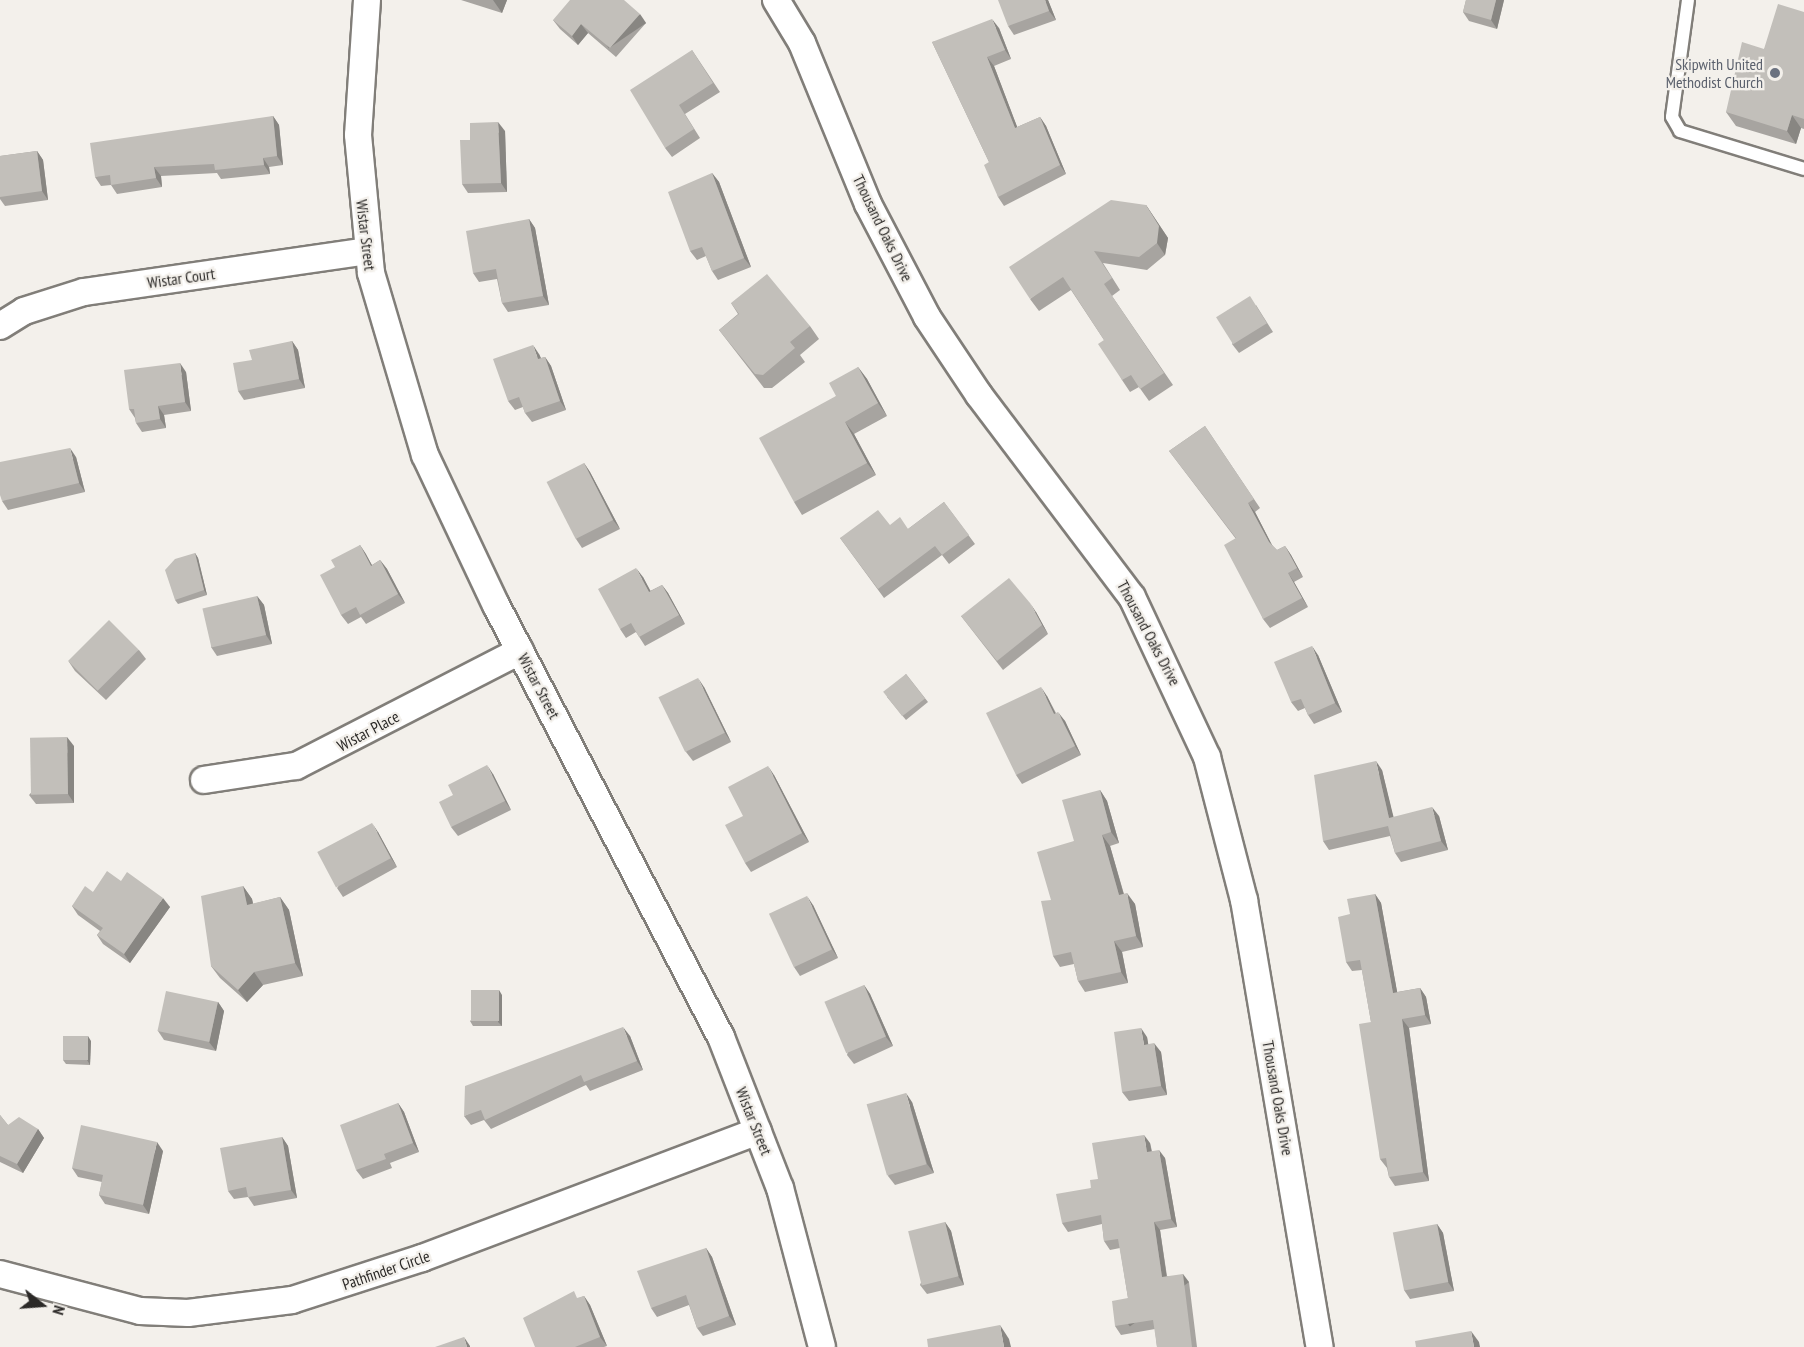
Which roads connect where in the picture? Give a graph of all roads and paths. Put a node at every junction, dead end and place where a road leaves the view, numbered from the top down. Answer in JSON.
{"nodes":[{"id":1,"x":367,"y":0,"type":"edge"},
{"id":2,"x":776,"y":0,"type":"edge"},
{"id":3,"x":1688,"y":0,"type":"edge"},
{"id":4,"x":1804,"y":169,"type":"edge"},
{"id":5,"x":368,"y":251,"type":"junction"},
{"id":6,"x":0,"y":326,"type":"edge"},
{"id":7,"x":520,"y":651,"type":"junction"},
{"id":8,"x":204,"y":780,"type":"dead end"},
{"id":9,"x":758,"y":1131,"type":"junction"},
{"id":10,"x":0,"y":1274,"type":"edge"},
{"id":11,"x":822,"y":1347,"type":"edge"},
{"id":12,"x":1320,"y":1347,"type":"edge"}],
"edges":[{"from":1,"to":5,"type":"street","name":"Wistar Street"},
{"from":2,"to":12,"type":"street","name":"Thousand Oaks Drive"},
{"from":3,"to":4,"type":"lane"},
{"from":5,"to":6,"type":"street","name":"Wistar Court"},
{"from":5,"to":7,"type":"street","name":"Wistar Street"},
{"from":7,"to":8,"type":"street","name":"Wistar Place"},
{"from":7,"to":9,"type":"street","name":"Wistar Street"},
{"from":9,"to":10,"type":"street","name":"Pathfinder Circle"},
{"from":9,"to":11,"type":"street","name":"Wistar Street"}]}
